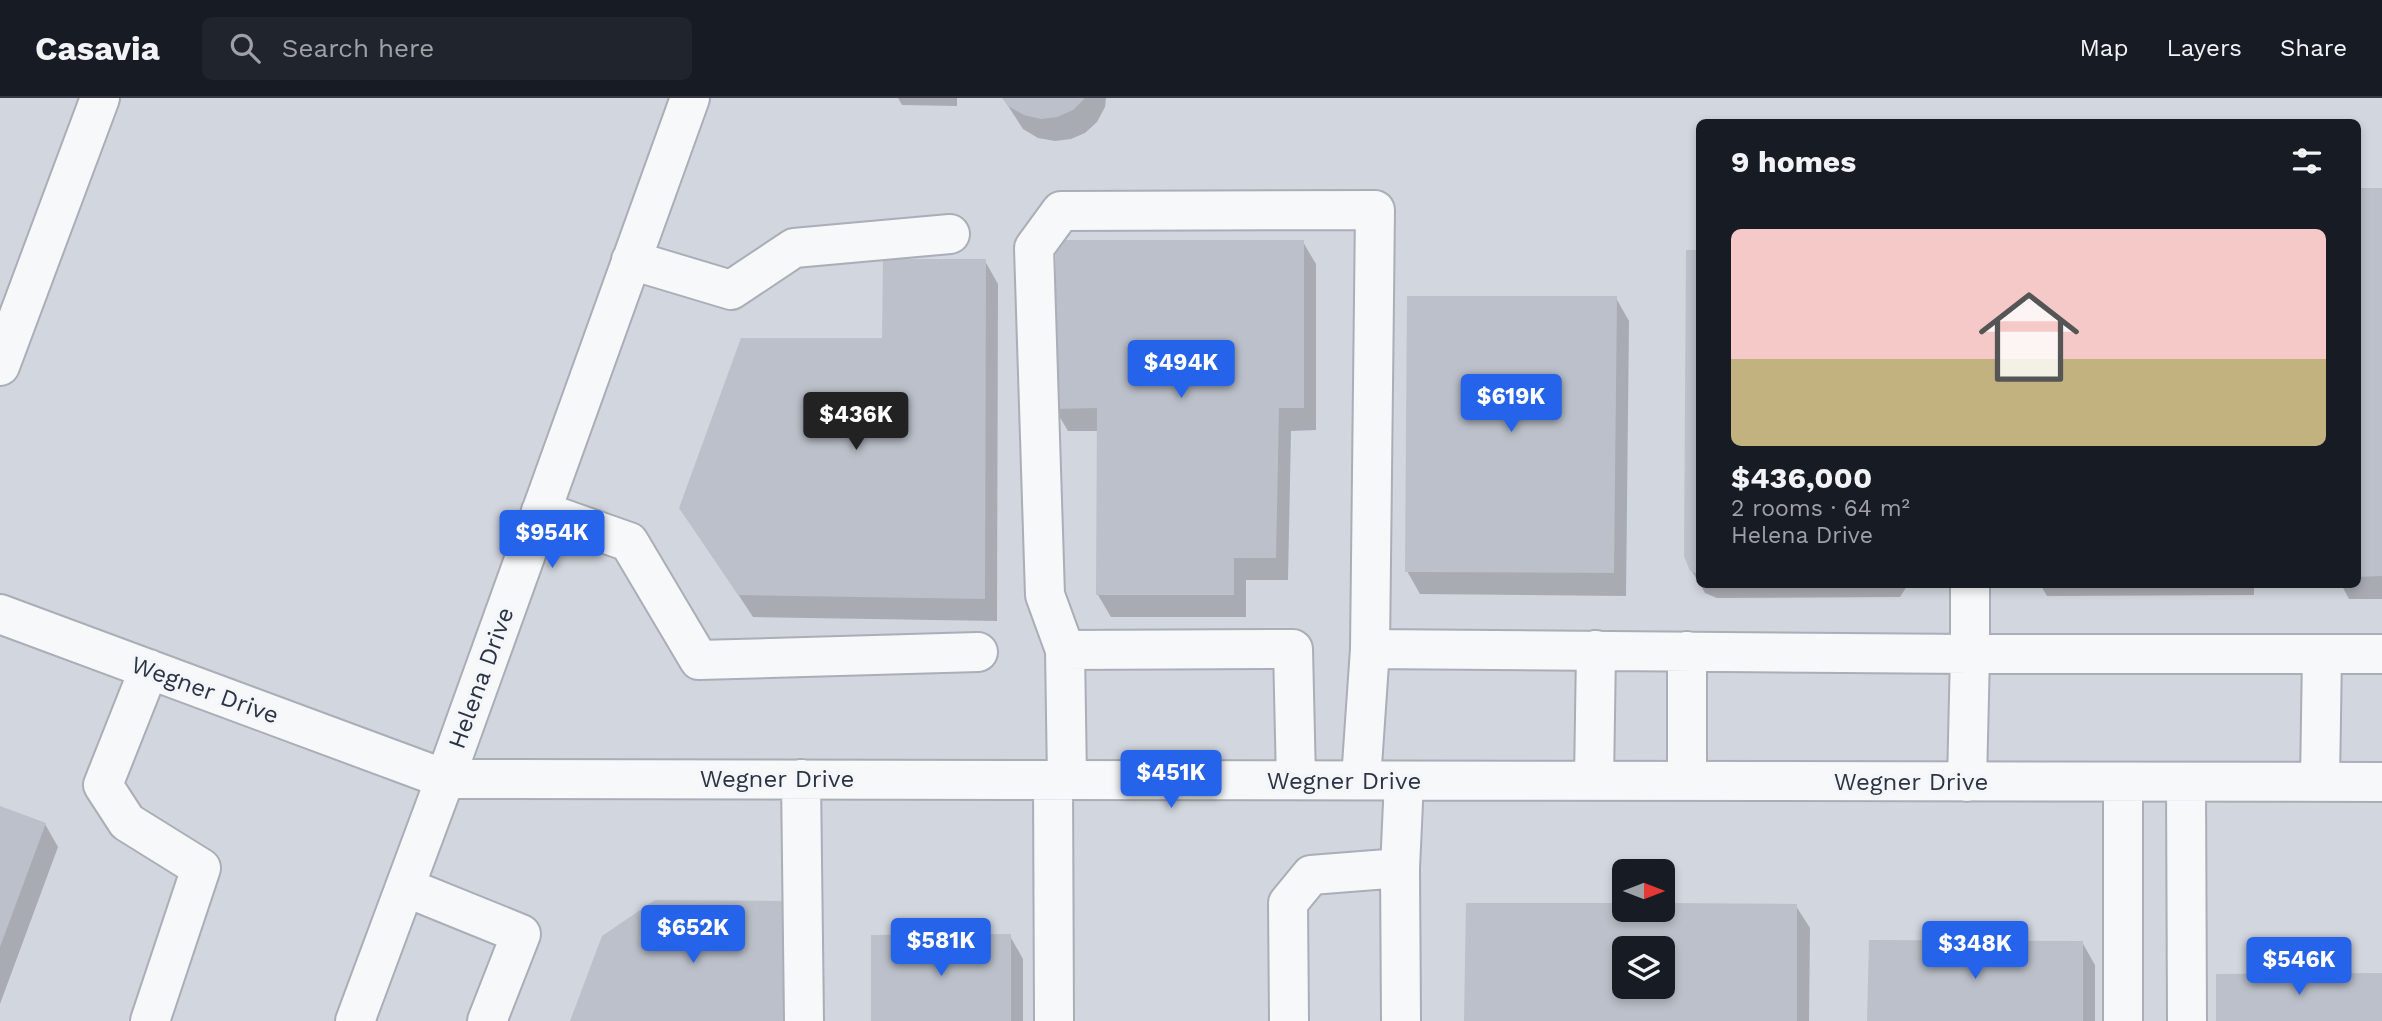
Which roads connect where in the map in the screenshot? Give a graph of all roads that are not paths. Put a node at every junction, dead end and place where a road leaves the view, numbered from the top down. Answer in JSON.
{"nodes":[{"id":1,"x":100,"y":98,"type":"edge"},
{"id":2,"x":690,"y":98,"type":"edge"},
{"id":3,"x":950,"y":234,"type":"dead end"},
{"id":4,"x":631,"y":260,"type":"junction"},
{"id":5,"x":0,"y":366,"type":"edge"},
{"id":6,"x":541,"y":511,"type":"junction"},
{"id":7,"x":1969,"y":588,"type":"edge"},
{"id":8,"x":0,"y":614,"type":"edge"},
{"id":9,"x":1370,"y":649,"type":"junction"},
{"id":10,"x":1065,"y":650,"type":"junction"},
{"id":11,"x":1596,"y":650,"type":"junction"},
{"id":12,"x":1687,"y":651,"type":"junction"},
{"id":13,"x":978,"y":652,"type":"dead end"},
{"id":14,"x":1970,"y":654,"type":"junction"},
{"id":15,"x":2322,"y":654,"type":"junction"},
{"id":16,"x":2382,"y":654,"type":"edge"},
{"id":17,"x":149,"y":669,"type":"junction"},
{"id":18,"x":445,"y":779,"type":"junction"},
{"id":19,"x":802,"y":779,"type":"junction"},
{"id":20,"x":1060,"y":780,"type":"junction"},
{"id":21,"x":1296,"y":780,"type":"junction"},
{"id":22,"x":1361,"y":780,"type":"junction"},
{"id":23,"x":1404,"y":781,"type":"junction"},
{"id":24,"x":1594,"y":781,"type":"junction"},
{"id":25,"x":1687,"y":781,"type":"junction"},
{"id":26,"x":1967,"y":782,"type":"junction"},
{"id":27,"x":2123,"y":782,"type":"junction"},
{"id":28,"x":2186,"y":782,"type":"junction"},
{"id":29,"x":2320,"y":782,"type":"junction"},
{"id":30,"x":2382,"y":782,"type":"edge"},
{"id":31,"x":1400,"y":868,"type":"junction"},
{"id":32,"x":405,"y":887,"type":"junction"},
{"id":33,"x":150,"y":1021,"type":"edge"},
{"id":34,"x":355,"y":1021,"type":"edge"},
{"id":35,"x":487,"y":1021,"type":"edge"},
{"id":36,"x":804,"y":1021,"type":"edge"},
{"id":37,"x":1054,"y":1021,"type":"edge"},
{"id":38,"x":1289,"y":1021,"type":"edge"},
{"id":39,"x":1401,"y":1021,"type":"edge"},
{"id":40,"x":2123,"y":1021,"type":"edge"},
{"id":41,"x":2187,"y":1021,"type":"edge"}],
"edges":[{"from":1,"to":5,"type":"street"},
{"from":2,"to":4,"type":"street","name":"Helena Drive"},
{"from":3,"to":4,"type":"street"},
{"from":4,"to":6,"type":"street","name":"Helena Drive"},
{"from":6,"to":13,"type":"street"},
{"from":6,"to":18,"type":"street","name":"Helena Drive"},
{"from":7,"to":14,"type":"street"},
{"from":8,"to":17,"type":"street","name":"Wegner Drive"},
{"from":9,"to":10,"type":"street"},
{"from":9,"to":11,"type":"street"},
{"from":9,"to":22,"type":"street"},
{"from":10,"to":20,"type":"street"},
{"from":10,"to":21,"type":"street"},
{"from":11,"to":12,"type":"street"},
{"from":11,"to":24,"type":"street"},
{"from":12,"to":14,"type":"street"},
{"from":12,"to":25,"type":"street"},
{"from":14,"to":15,"type":"street"},
{"from":14,"to":26,"type":"street"},
{"from":15,"to":16,"type":"street"},
{"from":15,"to":29,"type":"street"},
{"from":17,"to":18,"type":"street","name":"Wegner Drive"},
{"from":17,"to":33,"type":"street"},
{"from":18,"to":19,"type":"street","name":"Wegner Drive"},
{"from":18,"to":32,"type":"street","name":"Helena Drive"},
{"from":19,"to":20,"type":"street","name":"Wegner Drive"},
{"from":19,"to":36,"type":"street"},
{"from":20,"to":21,"type":"street","name":"Wegner Drive"},
{"from":20,"to":37,"type":"street"},
{"from":21,"to":22,"type":"street","name":"Wegner Drive"},
{"from":22,"to":23,"type":"street","name":"Wegner Drive"},
{"from":23,"to":24,"type":"street","name":"Wegner Drive"},
{"from":23,"to":31,"type":"street"},
{"from":24,"to":25,"type":"street","name":"Wegner Drive"},
{"from":25,"to":26,"type":"street","name":"Wegner Drive"},
{"from":26,"to":27,"type":"street","name":"Wegner Drive"},
{"from":27,"to":28,"type":"street","name":"Wegner Drive"},
{"from":27,"to":40,"type":"street"},
{"from":28,"to":29,"type":"street","name":"Wegner Drive"},
{"from":28,"to":41,"type":"street"},
{"from":29,"to":30,"type":"street","name":"Wegner Drive"},
{"from":31,"to":38,"type":"street"},
{"from":31,"to":39,"type":"street"},
{"from":32,"to":34,"type":"street","name":"Helena Drive"},
{"from":32,"to":35,"type":"street"}]}
